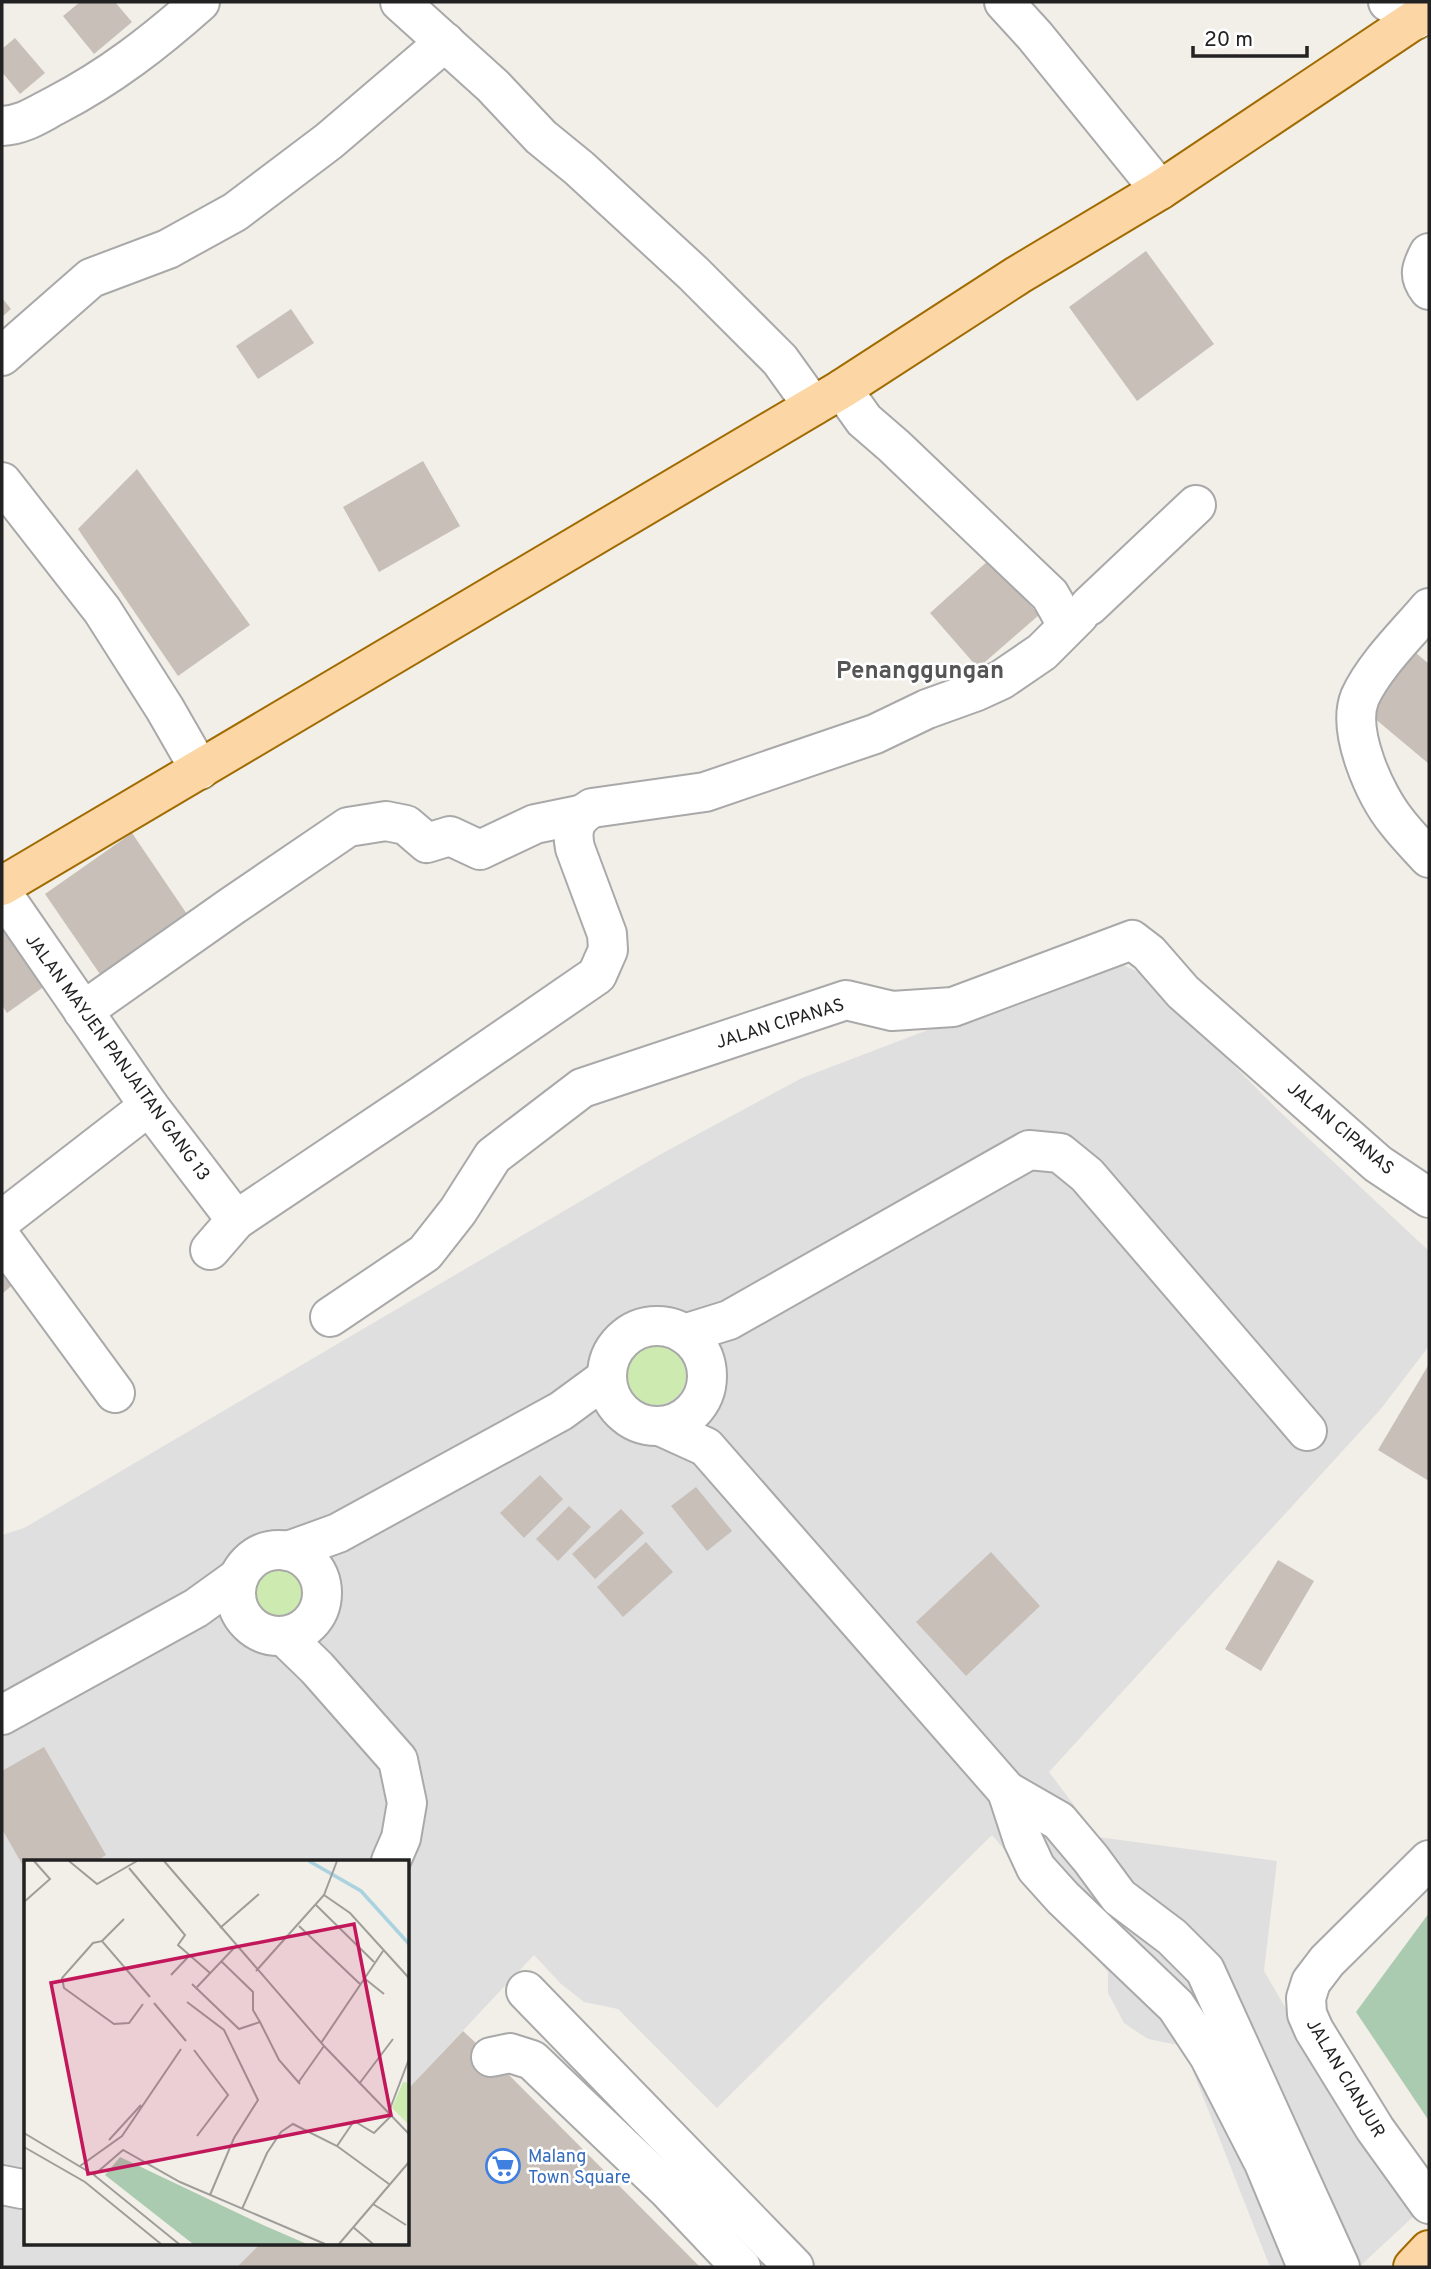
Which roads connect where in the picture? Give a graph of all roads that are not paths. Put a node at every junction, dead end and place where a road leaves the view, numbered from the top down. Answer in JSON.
{"nodes":[{"id":1,"x":200,"y":2,"type":"edge"},
{"id":2,"x":1004,"y":2,"type":"edge"},
{"id":3,"x":407,"y":4,"type":"edge"},
{"id":4,"x":1411,"y":11,"type":"edge"},
{"id":5,"x":445,"y":42,"type":"junction"},
{"id":6,"x":2,"y":126,"type":"edge"},
{"id":7,"x":1160,"y":190,"type":"junction"},
{"id":8,"x":1429,"y":253,"type":"edge"},
{"id":9,"x":1429,"y":290,"type":"edge"},
{"id":10,"x":2,"y":356,"type":"edge"},
{"id":11,"x":827,"y":397,"type":"junction"},
{"id":12,"x":2,"y":482,"type":"edge"},
{"id":13,"x":1196,"y":505,"type":"dead end"},
{"id":14,"x":1429,"y":608,"type":"edge"},
{"id":15,"x":1078,"y":615,"type":"junction"},
{"id":16,"x":200,"y":770,"type":"junction"},
{"id":17,"x":579,"y":815,"type":"junction"},
{"id":18,"x":1429,"y":858,"type":"edge"},
{"id":19,"x":2,"y":886,"type":"edge"},
{"id":20,"x":2,"y":893,"type":"edge"},
{"id":21,"x":83,"y":1011,"type":"junction"},
{"id":22,"x":149,"y":1106,"type":"junction"},
{"id":23,"x":1429,"y":1198,"type":"edge"},
{"id":24,"x":2,"y":1220,"type":"edge"},
{"id":25,"x":236,"y":1220,"type":"junction"},
{"id":26,"x":2,"y":1239,"type":"edge"},
{"id":27,"x":210,"y":1250,"type":"dead end"},
{"id":28,"x":330,"y":1317,"type":"dead end"},
{"id":29,"x":694,"y":1346,"type":"junction"},
{"id":30,"x":611,"y":1392,"type":"junction"},
{"id":31,"x":115,"y":1393,"type":"dead end"},
{"id":32,"x":699,"y":1404,"type":"junction"},
{"id":33,"x":662,"y":1427,"type":"junction"},
{"id":34,"x":1307,"y":1431,"type":"dead end"},
{"id":35,"x":706,"y":1447,"type":"junction"},
{"id":36,"x":338,"y":1533,"type":"junction"},
{"id":37,"x":288,"y":1551,"type":"junction"},
{"id":38,"x":239,"y":1577,"type":"junction"},
{"id":39,"x":319,"y":1602,"type":"junction"},
{"id":40,"x":196,"y":1608,"type":"junction"},
{"id":41,"x":245,"y":1619,"type":"junction"},
{"id":42,"x":284,"y":1636,"type":"junction"},
{"id":43,"x":317,"y":1668,"type":"junction"},
{"id":44,"x":2,"y":1715,"type":"edge"},
{"id":45,"x":1007,"y":1791,"type":"junction"},
{"id":46,"x":391,"y":1860,"type":"edge"},
{"id":47,"x":1429,"y":1860,"type":"edge"},
{"id":48,"x":1119,"y":1897,"type":"junction"},
{"id":49,"x":1089,"y":1922,"type":"junction"},
{"id":50,"x":526,"y":1991,"type":"dead end"},
{"id":51,"x":491,"y":2057,"type":"dead end"},
{"id":52,"x":670,"y":2139,"type":"junction"},
{"id":53,"x":644,"y":2169,"type":"junction"},
{"id":54,"x":2,"y":2185,"type":"edge"},
{"id":55,"x":24,"y":2188,"type":"edge"},
{"id":56,"x":1429,"y":2204,"type":"edge"},
{"id":57,"x":1429,"y":2250,"type":"edge"},
{"id":58,"x":741,"y":2267,"type":"edge"},
{"id":59,"x":794,"y":2267,"type":"edge"},
{"id":60,"x":1307,"y":2267,"type":"edge"},
{"id":61,"x":1340,"y":2267,"type":"edge"},
{"id":62,"x":1413,"y":2267,"type":"edge"}],
"edges":[{"from":1,"to":6,"type":"street"},
{"from":2,"to":7,"type":"street"},
{"from":3,"to":5,"type":"street"},
{"from":4,"to":7,"type":"main road"},
{"from":5,"to":10,"type":"street"},
{"from":5,"to":11,"type":"street"},
{"from":7,"to":11,"type":"main road"},
{"from":8,"to":9,"type":"street"},
{"from":11,"to":15,"type":"street"},
{"from":11,"to":16,"type":"main road"},
{"from":12,"to":16,"type":"street"},
{"from":13,"to":15,"type":"street"},
{"from":14,"to":18,"type":"street"},
{"from":15,"to":17,"type":"street"},
{"from":16,"to":19,"type":"main road"},
{"from":17,"to":21,"type":"street"},
{"from":17,"to":25,"type":"street"},
{"from":20,"to":21,"type":"street","name":"JALAN MAYJEN PANJAITAN GANG 13"},
{"from":21,"to":22,"type":"street","name":"JALAN MAYJEN PANJAITAN GANG 13"},
{"from":22,"to":24,"type":"street"},
{"from":22,"to":25,"type":"street","name":"JALAN MAYJEN PANJAITAN GANG 13"},
{"from":23,"to":28,"type":"street","name":"JALAN CIPANAS"},
{"from":25,"to":27,"type":"street"},
{"from":26,"to":31,"type":"street"},
{"from":29,"to":30,"type":"street"},
{"from":29,"to":32,"type":"street"},
{"from":29,"to":34,"type":"street"},
{"from":30,"to":33,"type":"street"},
{"from":30,"to":36,"type":"street"},
{"from":32,"to":33,"type":"street"},
{"from":32,"to":35,"type":"street"},
{"from":33,"to":35,"type":"street"},
{"from":35,"to":45,"type":"street"},
{"from":36,"to":37,"type":"street"},
{"from":36,"to":39,"type":"street"},
{"from":37,"to":38,"type":"street"},
{"from":37,"to":39,"type":"street"},
{"from":38,"to":40,"type":"street"},
{"from":38,"to":41,"type":"street"},
{"from":39,"to":42,"type":"street"},
{"from":39,"to":43,"type":"street"},
{"from":40,"to":41,"type":"street"},
{"from":40,"to":44,"type":"street"},
{"from":41,"to":42,"type":"street"},
{"from":42,"to":43,"type":"street"},
{"from":43,"to":46,"type":"street"},
{"from":45,"to":48,"type":"street"},
{"from":45,"to":49,"type":"street"},
{"from":47,"to":56,"type":"street","name":"JALAN CIANJUR"},
{"from":48,"to":49,"type":"street"},
{"from":48,"to":61,"type":"street"},
{"from":49,"to":60,"type":"street"},
{"from":50,"to":52,"type":"street"},
{"from":51,"to":53,"type":"street"},
{"from":52,"to":53,"type":"street"},
{"from":52,"to":59,"type":"street"},
{"from":53,"to":58,"type":"street"},
{"from":54,"to":55,"type":"street"},
{"from":57,"to":62,"type":"main road"}]}
